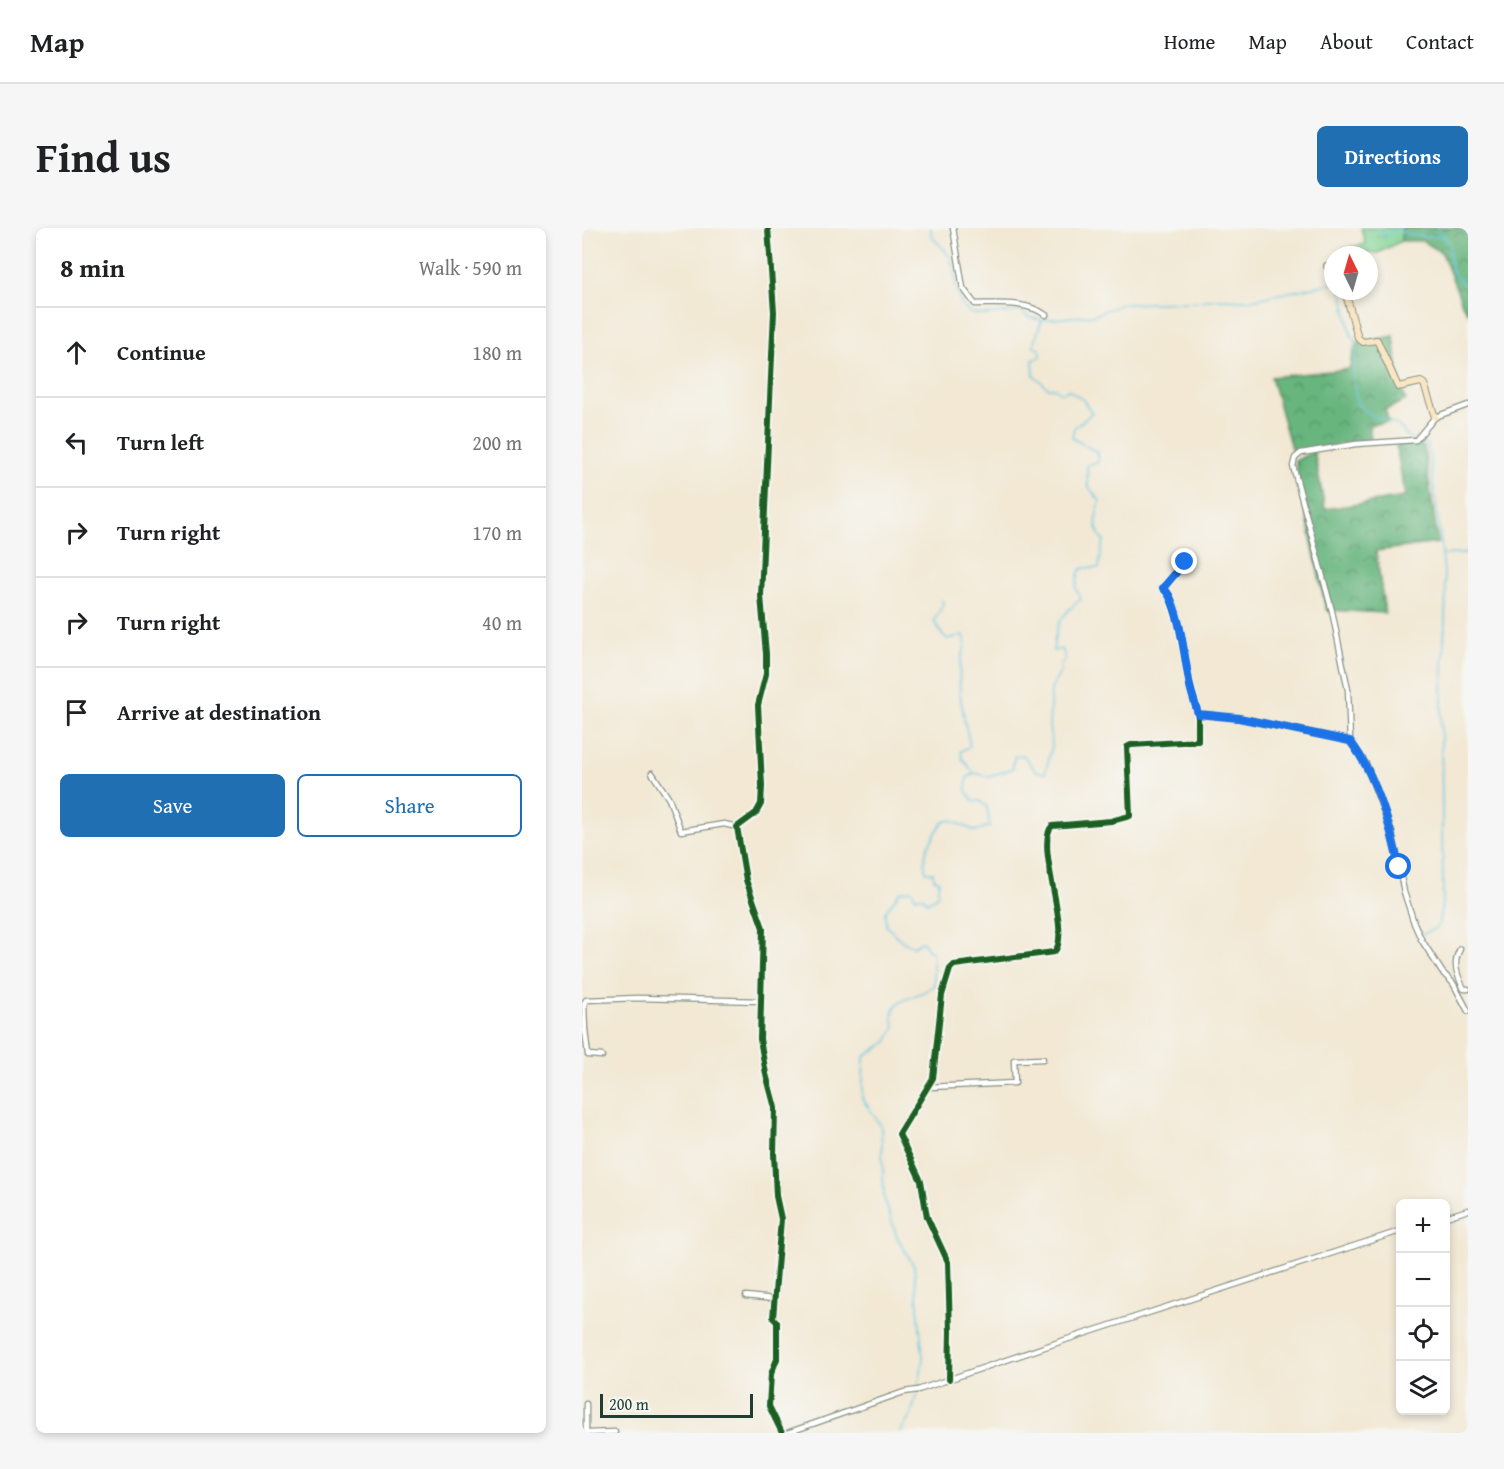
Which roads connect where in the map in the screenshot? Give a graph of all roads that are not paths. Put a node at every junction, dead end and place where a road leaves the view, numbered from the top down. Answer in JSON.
{"nodes":[{"id":1,"x":768,"y":228,"type":"edge"},
{"id":2,"x":953,"y":228,"type":"edge"},
{"id":3,"x":1347,"y":300,"type":"edge"},
{"id":4,"x":1046,"y":315,"type":"dead end"},
{"id":5,"x":1468,"y":405,"type":"edge"},
{"id":6,"x":1435,"y":417,"type":"junction"},
{"id":7,"x":1185,"y":562,"type":"dead end"},
{"id":8,"x":1198,"y":714,"type":"junction"},
{"id":9,"x":1350,"y":741,"type":"junction"},
{"id":10,"x":652,"y":773,"type":"dead end"},
{"id":11,"x":737,"y":827,"type":"junction"},
{"id":12,"x":1460,"y":949,"type":"dead end"},
{"id":13,"x":1468,"y":989,"type":"edge"},
{"id":14,"x":1458,"y":993,"type":"junction"},
{"id":15,"x":762,"y":1001,"type":"junction"},
{"id":16,"x":1466,"y":1002,"type":"edge"},
{"id":17,"x":1468,"y":1011,"type":"edge"},
{"id":18,"x":584,"y":1030,"type":"edge"},
{"id":19,"x":602,"y":1056,"type":"dead end"},
{"id":20,"x":1043,"y":1059,"type":"dead end"},
{"id":21,"x":929,"y":1087,"type":"junction"},
{"id":22,"x":1468,"y":1210,"type":"edge"},
{"id":23,"x":1450,"y":1216,"type":"edge"},
{"id":24,"x":1396,"y":1233,"type":"edge"},
{"id":25,"x":746,"y":1296,"type":"dead end"},
{"id":26,"x":774,"y":1299,"type":"junction"},
{"id":27,"x":948,"y":1379,"type":"junction"},
{"id":28,"x":586,"y":1404,"type":"dead end"},
{"id":29,"x":615,"y":1432,"type":"edge"},
{"id":30,"x":586,"y":1433,"type":"edge"},
{"id":31,"x":782,"y":1433,"type":"edge"},
{"id":32,"x":787,"y":1433,"type":"edge"}],
"edges":[{"from":1,"to":11,"type":"street"},
{"from":2,"to":4,"type":"street"},
{"from":3,"to":6,"type":"street"},
{"from":5,"to":6,"type":"street"},
{"from":6,"to":9,"type":"street"},
{"from":7,"to":8,"type":"street"},
{"from":8,"to":9,"type":"street"},
{"from":8,"to":21,"type":"street"},
{"from":9,"to":14,"type":"street"},
{"from":10,"to":11,"type":"street"},
{"from":11,"to":15,"type":"street"},
{"from":12,"to":13,"type":"street"},
{"from":13,"to":14,"type":"street"},
{"from":14,"to":16,"type":"street"},
{"from":15,"to":18,"type":"street"},
{"from":15,"to":26,"type":"street"},
{"from":16,"to":17,"type":"street"},
{"from":18,"to":19,"type":"street"},
{"from":20,"to":21,"type":"street"},
{"from":21,"to":27,"type":"street"},
{"from":22,"to":23,"type":"street"},
{"from":24,"to":27,"type":"street"},
{"from":25,"to":26,"type":"street"},
{"from":26,"to":31,"type":"street"},
{"from":27,"to":32,"type":"street"},
{"from":28,"to":30,"type":"street"},
{"from":29,"to":30,"type":"street"}]}
